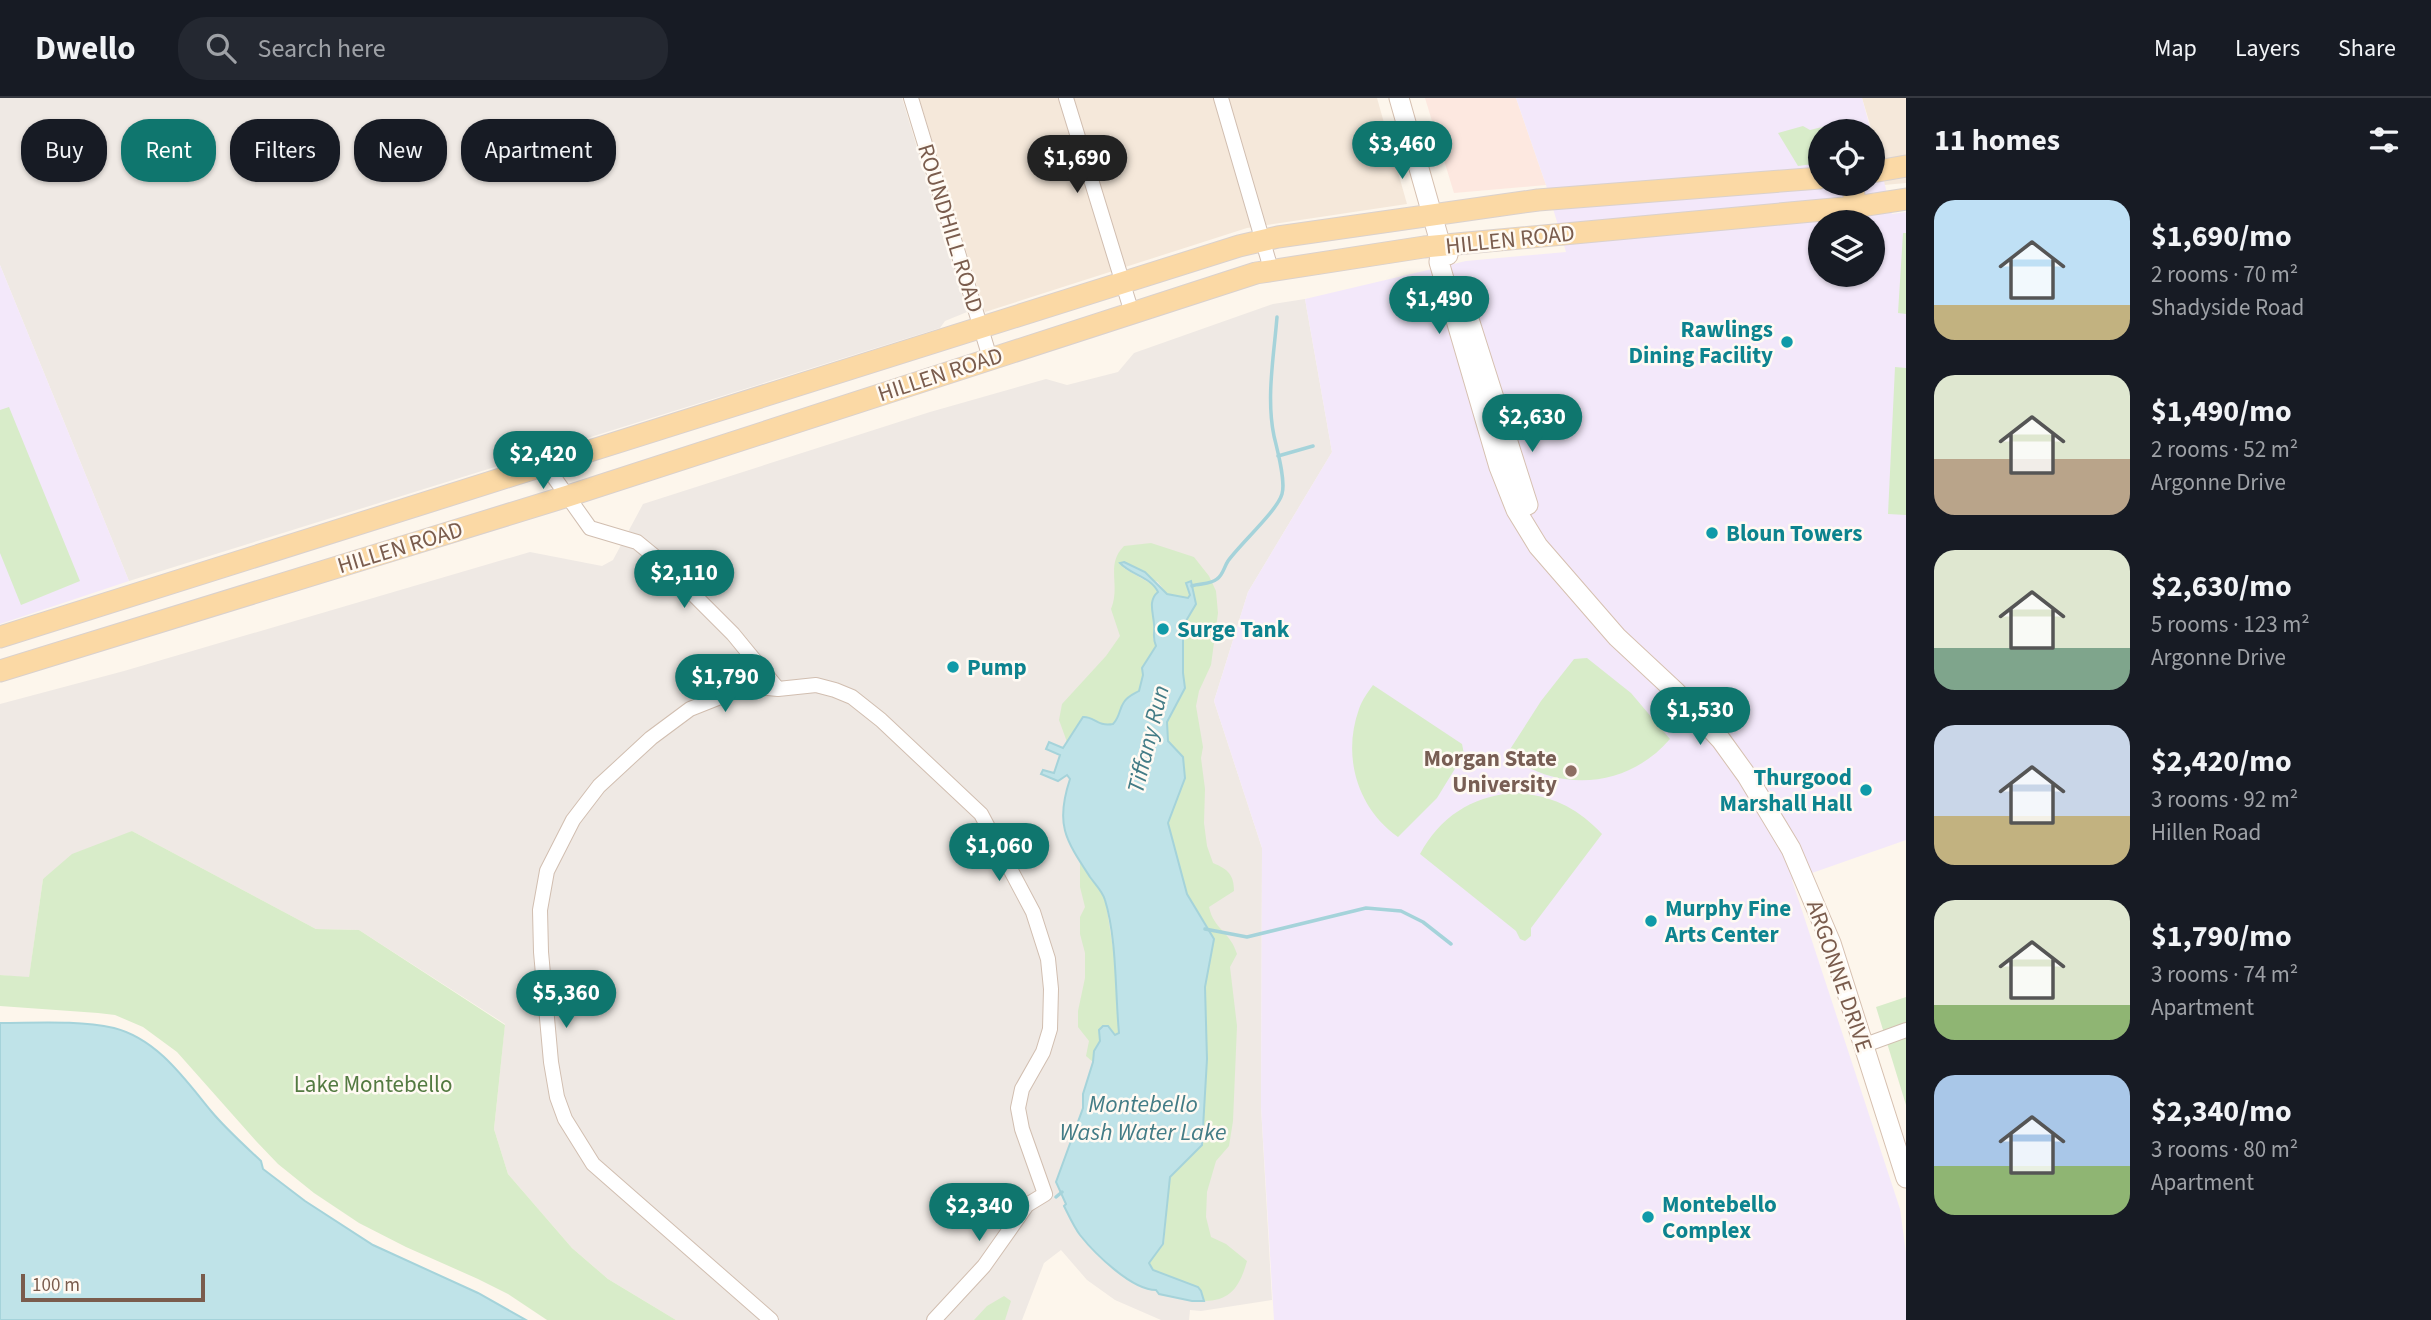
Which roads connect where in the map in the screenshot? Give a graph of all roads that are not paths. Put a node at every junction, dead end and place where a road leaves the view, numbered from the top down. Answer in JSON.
{"nodes":[{"id":1,"x":911,"y":98,"type":"edge"},
{"id":2,"x":1066,"y":98,"type":"edge"},
{"id":3,"x":1221,"y":98,"type":"edge"},
{"id":4,"x":1399,"y":98,"type":"edge"},
{"id":5,"x":1906,"y":166,"type":"edge"},
{"id":6,"x":1885,"y":170,"type":"edge"},
{"id":7,"x":1808,"y":179,"type":"edge"},
{"id":8,"x":1697,"y":187,"type":"junction"},
{"id":9,"x":1854,"y":196,"type":"edge"},
{"id":10,"x":1906,"y":198,"type":"edge"},
{"id":11,"x":1855,"y":207,"type":"junction"},
{"id":12,"x":1432,"y":215,"type":"junction"},
{"id":13,"x":1698,"y":222,"type":"junction"},
{"id":14,"x":1263,"y":240,"type":"junction"},
{"id":15,"x":1441,"y":246,"type":"junction"},
{"id":16,"x":1271,"y":269,"type":"junction"},
{"id":17,"x":1122,"y":281,"type":"junction"},
{"id":18,"x":1132,"y":313,"type":"junction"},
{"id":19,"x":981,"y":327,"type":"junction"},
{"id":20,"x":990,"y":358,"type":"junction"},
{"id":21,"x":546,"y":466,"type":"junction"},
{"id":22,"x":568,"y":496,"type":"junction"},
{"id":23,"x":0,"y":637,"type":"edge"},
{"id":24,"x":0,"y":671,"type":"edge"},
{"id":25,"x":778,"y":689,"type":"junction"},
{"id":26,"x":1906,"y":1030,"type":"edge"},
{"id":27,"x":1865,"y":1045,"type":"junction"},
{"id":28,"x":1906,"y":1178,"type":"edge"},
{"id":29,"x":771,"y":1320,"type":"edge"},
{"id":30,"x":934,"y":1320,"type":"edge"}],
"edges":[{"from":1,"to":19,"type":"street","name":"ROUNDHILL ROAD"},
{"from":2,"to":17,"type":"street"},
{"from":3,"to":14,"type":"street"},
{"from":4,"to":12,"type":"main road","name":"ARGONNE DRIVE"},
{"from":5,"to":6,"type":"main road"},
{"from":7,"to":8,"type":"main road","name":"HILLEN ROAD"},
{"from":8,"to":12,"type":"main road","name":"HILLEN ROAD"},
{"from":8,"to":13,"type":"main road"},
{"from":9,"to":11,"type":"main road"},
{"from":10,"to":11,"type":"main road","name":"HILLEN ROAD"},
{"from":11,"to":13,"type":"main road","name":"HILLEN ROAD"},
{"from":12,"to":14,"type":"main road","name":"HILLEN ROAD"},
{"from":12,"to":15,"type":"main road","name":"ARGONNE DRIVE"},
{"from":13,"to":15,"type":"main road","name":"HILLEN ROAD"},
{"from":14,"to":16,"type":"street"},
{"from":14,"to":17,"type":"main road","name":"HILLEN ROAD"},
{"from":15,"to":16,"type":"main road","name":"HILLEN ROAD"},
{"from":15,"to":27,"type":"main road","name":"ARGONNE DRIVE"},
{"from":16,"to":18,"type":"main road","name":"HILLEN ROAD"},
{"from":17,"to":18,"type":"street"},
{"from":17,"to":19,"type":"main road","name":"HILLEN ROAD"},
{"from":18,"to":20,"type":"main road","name":"HILLEN ROAD"},
{"from":19,"to":20,"type":"street","name":"ROUNDHILL ROAD"},
{"from":19,"to":21,"type":"main road","name":"HILLEN ROAD"},
{"from":20,"to":22,"type":"main road","name":"HILLEN ROAD"},
{"from":21,"to":22,"type":"street"},
{"from":21,"to":23,"type":"main road","name":"HILLEN ROAD"},
{"from":22,"to":24,"type":"main road","name":"HILLEN ROAD"},
{"from":22,"to":25,"type":"street"},
{"from":25,"to":29,"type":"street"},
{"from":25,"to":30,"type":"street"},
{"from":26,"to":27,"type":"street"},
{"from":27,"to":28,"type":"main road","name":"ARGONNE DRIVE"}]}
